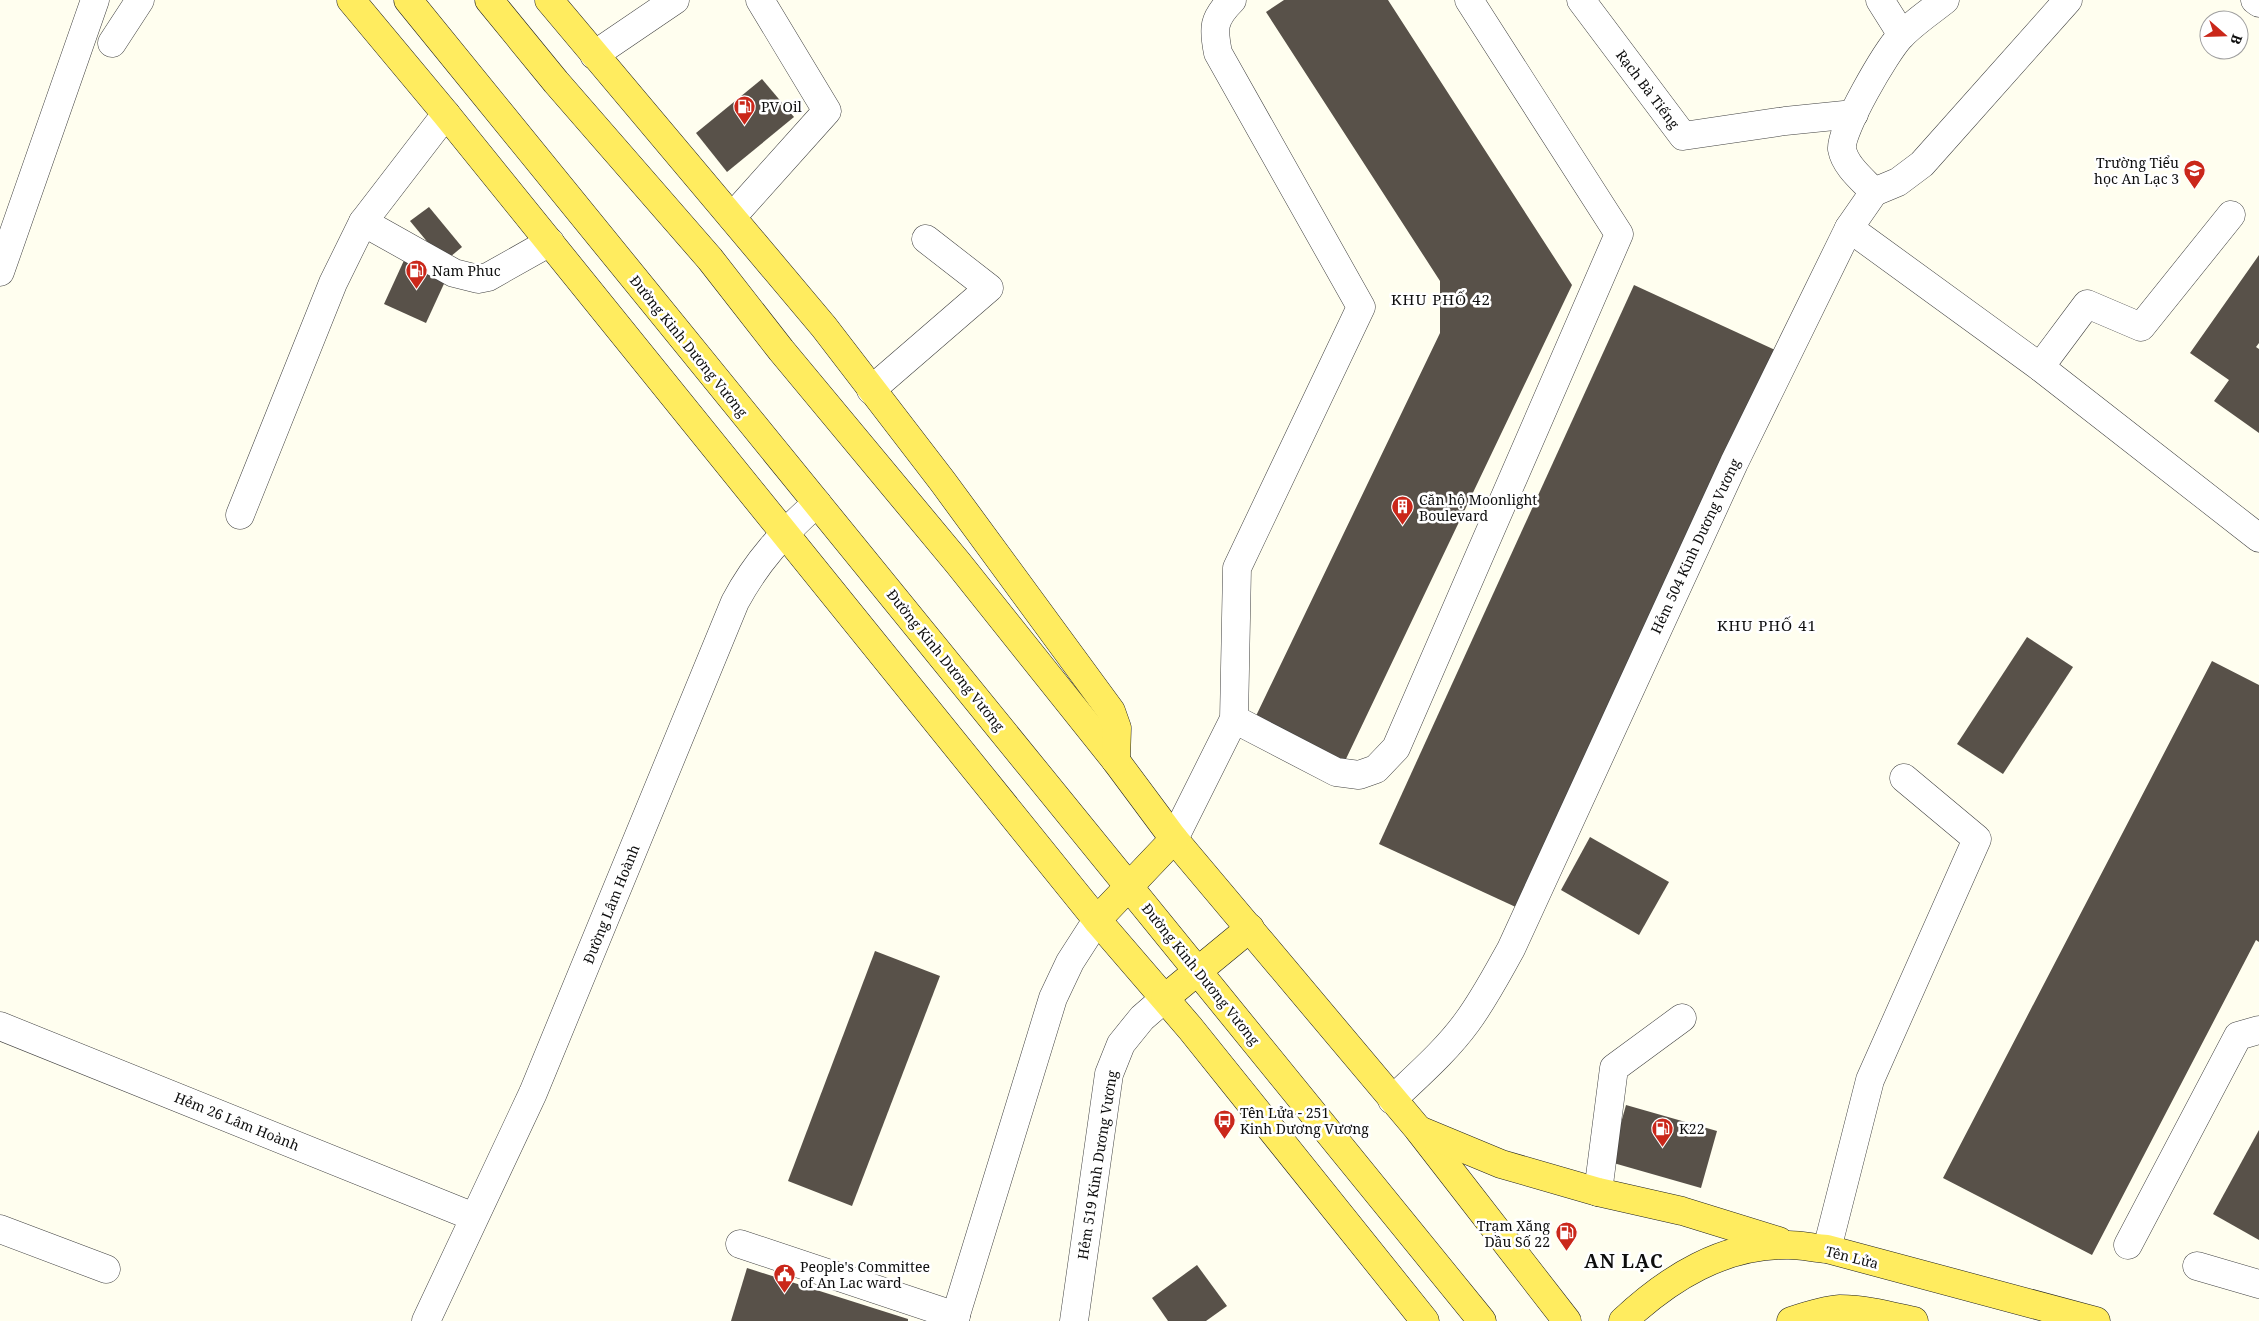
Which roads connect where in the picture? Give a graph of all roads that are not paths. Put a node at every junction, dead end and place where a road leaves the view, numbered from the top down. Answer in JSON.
{"nodes":[{"id":1,"x":95,"y":0,"type":"edge"},
{"id":2,"x":140,"y":0,"type":"edge"},
{"id":3,"x":351,"y":0,"type":"edge"},
{"id":4,"x":408,"y":0,"type":"edge"},
{"id":5,"x":489,"y":0,"type":"edge"},
{"id":6,"x":548,"y":0,"type":"edge"},
{"id":7,"x":676,"y":0,"type":"edge"},
{"id":8,"x":760,"y":0,"type":"edge"},
{"id":9,"x":1232,"y":0,"type":"edge"},
{"id":10,"x":1469,"y":0,"type":"edge"},
{"id":11,"x":1581,"y":0,"type":"edge"},
{"id":12,"x":1880,"y":0,"type":"edge"},
{"id":13,"x":1945,"y":0,"type":"edge"},
{"id":14,"x":2068,"y":0,"type":"edge"},
{"id":15,"x":2255,"y":0,"type":"edge"},
{"id":16,"x":2259,"y":3,"type":"edge"},
{"id":17,"x":1902,"y":35,"type":"junction"},
{"id":18,"x":112,"y":43,"type":"dead end"},
{"id":19,"x":594,"y":55,"type":"junction"},
{"id":20,"x":446,"y":114,"type":"junction"},
{"id":21,"x":1854,"y":114,"type":"junction"},
{"id":22,"x":1874,"y":192,"type":"junction"},
{"id":23,"x":2231,"y":215,"type":"dead end"},
{"id":24,"x":732,"y":217,"type":"junction"},
{"id":25,"x":363,"y":222,"type":"junction"},
{"id":26,"x":1849,"y":228,"type":"junction"},
{"id":27,"x":926,"y":239,"type":"dead end"},
{"id":28,"x":550,"y":242,"type":"junction"},
{"id":29,"x":0,"y":272,"type":"edge"},
{"id":30,"x":2040,"y":367,"type":"junction"},
{"id":31,"x":871,"y":390,"type":"junction"},
{"id":32,"x":817,"y":502,"type":"junction"},
{"id":33,"x":240,"y":515,"type":"dead end"},
{"id":34,"x":784,"y":532,"type":"junction"},
{"id":35,"x":2259,"y":538,"type":"edge"},
{"id":36,"x":1234,"y":719,"type":"junction"},
{"id":37,"x":1116,"y":761,"type":"junction"},
{"id":38,"x":1904,"y":778,"type":"dead end"},
{"id":39,"x":1174,"y":839,"type":"junction"},
{"id":40,"x":1130,"y":887,"type":"junction"},
{"id":41,"x":1097,"y":920,"type":"junction"},
{"id":42,"x":1250,"y":928,"type":"junction"},
{"id":43,"x":1199,"y":971,"type":"junction"},
{"id":44,"x":1165,"y":998,"type":"junction"},
{"id":45,"x":1682,"y":1018,"type":"dead end"},
{"id":46,"x":0,"y":1026,"type":"edge"},
{"id":47,"x":2259,"y":1030,"type":"edge"},
{"id":48,"x":1392,"y":1100,"type":"junction"},
{"id":49,"x":1418,"y":1129,"type":"junction"},
{"id":50,"x":1598,"y":1192,"type":"junction"},
{"id":51,"x":474,"y":1217,"type":"junction"},
{"id":52,"x":0,"y":1229,"type":"edge"},
{"id":53,"x":740,"y":1244,"type":"dead end"},
{"id":54,"x":1790,"y":1245,"type":"junction"},
{"id":55,"x":2128,"y":1246,"type":"dead end"},
{"id":56,"x":1827,"y":1249,"type":"junction"},
{"id":57,"x":2197,"y":1266,"type":"dead end"},
{"id":58,"x":106,"y":1268,"type":"dead end"},
{"id":59,"x":2259,"y":1284,"type":"edge"},
{"id":60,"x":955,"y":1319,"type":"edge"},
{"id":61,"x":426,"y":1321,"type":"edge"},
{"id":62,"x":1074,"y":1321,"type":"edge"},
{"id":63,"x":1425,"y":1321,"type":"edge"},
{"id":64,"x":1482,"y":1321,"type":"edge"},
{"id":65,"x":1567,"y":1321,"type":"edge"},
{"id":66,"x":1623,"y":1321,"type":"edge"},
{"id":67,"x":1791,"y":1321,"type":"edge"},
{"id":68,"x":1914,"y":1321,"type":"edge"},
{"id":69,"x":2096,"y":1321,"type":"edge"}],
"edges":[{"from":1,"to":29,"type":"street"},
{"from":2,"to":18,"type":"street"},
{"from":3,"to":20,"type":"main road"},
{"from":4,"to":32,"type":"main road","name":"Đường Kinh Dương Vương"},
{"from":5,"to":37,"type":"main road"},
{"from":6,"to":19,"type":"main road"},
{"from":7,"to":19,"type":"street"},
{"from":8,"to":24,"type":"street"},
{"from":9,"to":36,"type":"street"},
{"from":10,"to":36,"type":"street"},
{"from":11,"to":21,"type":"street","name":"Rạch Bà Tiếng"},
{"from":12,"to":17,"type":"street"},
{"from":13,"to":17,"type":"street"},
{"from":14,"to":22,"type":"street"},
{"from":15,"to":16,"type":"street"},
{"from":17,"to":21,"type":"street"},
{"from":19,"to":24,"type":"main road"},
{"from":20,"to":25,"type":"street"},
{"from":20,"to":28,"type":"main road"},
{"from":21,"to":22,"type":"street"},
{"from":22,"to":26,"type":"street","name":"Hẻm 504 Kinh Dương Vương"},
{"from":23,"to":30,"type":"street"},
{"from":24,"to":31,"type":"main road"},
{"from":25,"to":28,"type":"street"},
{"from":25,"to":33,"type":"street"},
{"from":26,"to":30,"type":"street"},
{"from":26,"to":48,"type":"street","name":"Hẻm 504 Kinh Dương Vương"},
{"from":27,"to":31,"type":"street"},
{"from":28,"to":34,"type":"main road"},
{"from":30,"to":35,"type":"street"},
{"from":31,"to":37,"type":"main road"},
{"from":32,"to":34,"type":"street","name":"Đường Lâm Hoành"},
{"from":32,"to":40,"type":"main road","name":"Đường Kinh Dương Vương"},
{"from":34,"to":41,"type":"main road"},
{"from":34,"to":51,"type":"street","name":"Đường Lâm Hoành"},
{"from":36,"to":39,"type":"street"},
{"from":37,"to":39,"type":"main road"},
{"from":38,"to":56,"type":"street"},
{"from":39,"to":40,"type":"main road"},
{"from":39,"to":42,"type":"main road"},
{"from":40,"to":41,"type":"main road"},
{"from":40,"to":43,"type":"main road","name":"Đường Kinh Dương Vương"},
{"from":41,"to":44,"type":"main road"},
{"from":41,"to":60,"type":"street"},
{"from":42,"to":43,"type":"main road"},
{"from":42,"to":48,"type":"main road"},
{"from":43,"to":44,"type":"main road"},
{"from":43,"to":64,"type":"main road","name":"Đường Kinh Dương Vương"},
{"from":44,"to":62,"type":"street","name":"Hẻm 519 Kinh Dương Vương"},
{"from":44,"to":63,"type":"main road"},
{"from":45,"to":50,"type":"street"},
{"from":46,"to":51,"type":"street","name":"Hẻm 26 Lâm Hoành"},
{"from":47,"to":55,"type":"street"},
{"from":48,"to":49,"type":"main road"},
{"from":49,"to":50,"type":"main road"},
{"from":49,"to":65,"type":"main road"},
{"from":50,"to":54,"type":"main road"},
{"from":51,"to":61,"type":"street","name":"Đường Lâm Hoành"},
{"from":52,"to":58,"type":"street"},
{"from":53,"to":60,"type":"street"},
{"from":54,"to":56,"type":"main road","name":"Tên Lửa"},
{"from":54,"to":66,"type":"main road","name":"Tên Lửa"},
{"from":56,"to":69,"type":"main road","name":"Tên Lửa"},
{"from":57,"to":59,"type":"street"},
{"from":67,"to":68,"type":"main road"}]}
